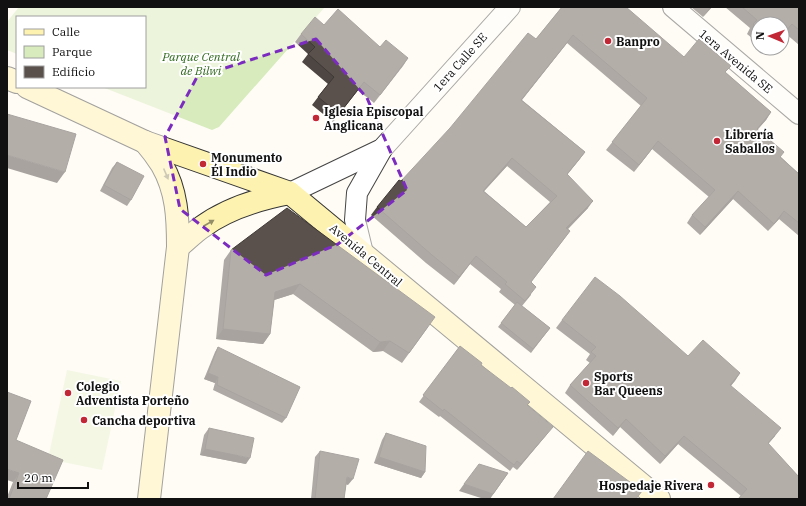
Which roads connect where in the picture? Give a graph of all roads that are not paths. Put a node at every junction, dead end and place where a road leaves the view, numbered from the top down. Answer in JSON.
{"nodes":[{"id":1,"x":510,"y":7,"type":"edge"},
{"id":2,"x":673,"y":7,"type":"edge"},
{"id":3,"x":29,"y":88,"type":"edge"},
{"id":4,"x":799,"y":114,"type":"edge"},
{"id":5,"x":145,"y":142,"type":"junction"},
{"id":6,"x":382,"y":149,"type":"junction"},
{"id":7,"x":290,"y":193,"type":"junction"},
{"id":8,"x":178,"y":247,"type":"junction"},
{"id":9,"x":363,"y":253,"type":"junction"},
{"id":10,"x":149,"y":499,"type":"edge"},
{"id":11,"x":660,"y":499,"type":"edge"}],
"edges":[{"from":1,"to":6,"type":"street","name":"1era Calle SE"},
{"from":2,"to":4,"type":"street","name":"1era Avenida SE"},
{"from":3,"to":5,"type":"street","name":"Avenida Central"},
{"from":5,"to":7,"type":"street","name":"Avenida Central"},
{"from":5,"to":8,"type":"street","one_way":true},
{"from":6,"to":7,"type":"street","name":"1era Calle SE"},
{"from":6,"to":9,"type":"street"},
{"from":8,"to":7,"type":"street","one_way":true},
{"from":7,"to":9,"type":"street","name":"Avenida Central"},
{"from":8,"to":10,"type":"street"},
{"from":9,"to":11,"type":"street","name":"Avenida Central"}]}
